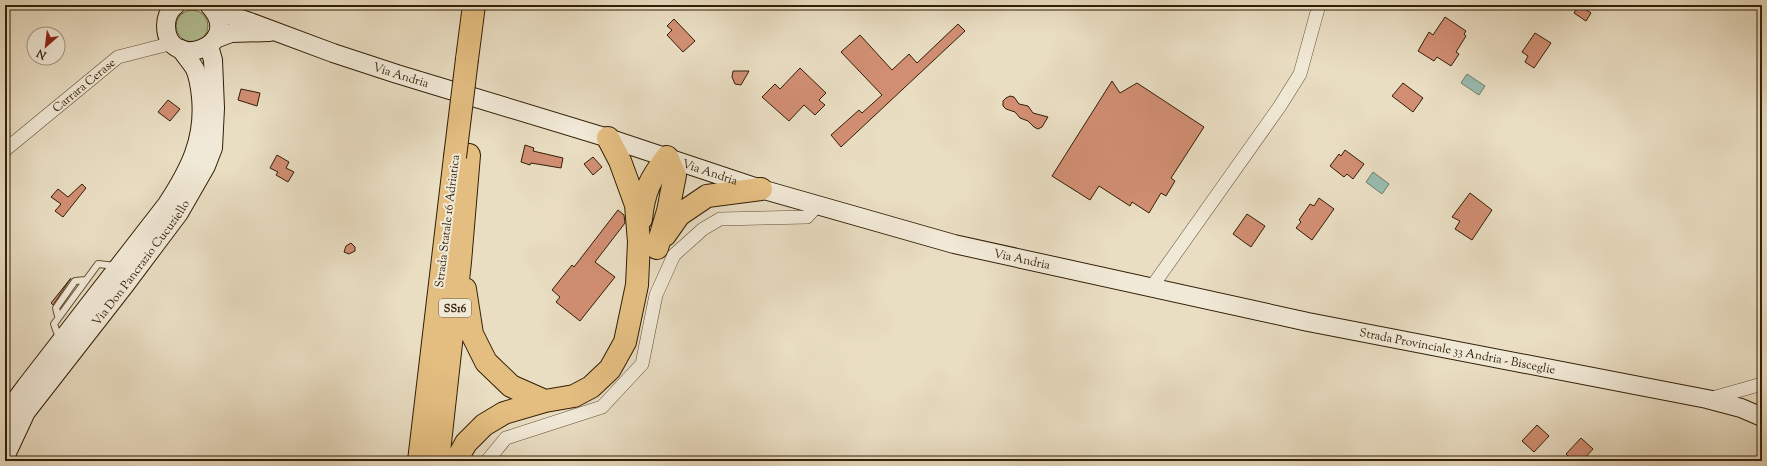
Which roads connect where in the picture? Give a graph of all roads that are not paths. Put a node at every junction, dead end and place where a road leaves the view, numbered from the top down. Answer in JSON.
{"nodes":[{"id":1,"x":176,"y":5,"type":"edge"},
{"id":2,"x":474,"y":5,"type":"edge"},
{"id":3,"x":488,"y":5,"type":"edge"},
{"id":4,"x":1319,"y":5,"type":"edge"},
{"id":5,"x":212,"y":8,"type":"edge"},
{"id":6,"x":277,"y":32,"type":"junction"},
{"id":7,"x":212,"y":42,"type":"junction"},
{"id":8,"x":177,"y":46,"type":"junction"},
{"id":9,"x":475,"y":58,"type":"junction"},
{"id":10,"x":608,"y":138,"type":"junction"},
{"id":11,"x":5,"y":150,"type":"edge"},
{"id":12,"x":462,"y":156,"type":"junction"},
{"id":13,"x":667,"y":157,"type":"junction"},
{"id":14,"x":762,"y":189,"type":"junction"},
{"id":15,"x":817,"y":206,"type":"junction"},
{"id":16,"x":648,"y":245,"type":"junction"},
{"id":17,"x":460,"y":262,"type":"junction"},
{"id":18,"x":120,"y":266,"type":"junction"},
{"id":19,"x":1151,"y":288,"type":"junction"},
{"id":20,"x":60,"y":341,"type":"junction"},
{"id":21,"x":1762,"y":384,"type":"edge"},
{"id":22,"x":1707,"y":399,"type":"junction"},
{"id":23,"x":545,"y":401,"type":"junction"},
{"id":24,"x":1762,"y":417,"type":"edge"},
{"id":25,"x":5,"y":419,"type":"edge"},
{"id":26,"x":5,"y":457,"type":"edge"},
{"id":27,"x":419,"y":461,"type":"edge"},
{"id":28,"x":438,"y":461,"type":"edge"},
{"id":29,"x":456,"y":461,"type":"edge"},
{"id":30,"x":487,"y":461,"type":"edge"}],
"edges":[{"from":1,"to":8,"type":"main road"},
{"from":2,"to":9,"type":"highway","name":"Strada Statale 16 Adriatica","number":"SS16"},
{"from":3,"to":9,"type":"highway","name":"Strada Statale 16 Adriatica","number":"SS16"},
{"from":4,"to":19,"type":"street"},
{"from":5,"to":6,"type":"main road","name":"Via Andria"},
{"from":5,"to":7,"type":"main road","name":"Via Andria"},
{"from":6,"to":7,"type":"main road","name":"Via Andria"},
{"from":6,"to":10,"type":"main road","name":"Via Andria"},
{"from":7,"to":8,"type":"main road","name":"Via Andria"},
{"from":7,"to":26,"type":"main road","name":"Via Don Pancrazio Cucuziello"},
{"from":8,"to":11,"type":"street","name":"Carrara Cerase"},
{"from":8,"to":18,"type":"main road","name":"Via Don Pancrazio Cucuziello"},
{"from":9,"to":12,"type":"highway","name":"Strada Statale 16 Adriatica","number":"SS16"},
{"from":10,"to":13,"type":"main road","name":"Via Andria"},
{"from":10,"to":16,"type":"highway"},
{"from":12,"to":17,"type":"highway","name":"Strada Statale 16 Adriatica","number":"SS16"},
{"from":12,"to":27,"type":"highway","name":"Strada Statale 16 Adriatica","number":"SS16"},
{"from":13,"to":14,"type":"main road","name":"Via Andria"},
{"from":13,"to":16,"type":"highway"},
{"from":14,"to":15,"type":"main road","name":"Via Andria"},
{"from":14,"to":16,"type":"highway"},
{"from":15,"to":19,"type":"main road","name":"Via Andria"},
{"from":15,"to":30,"type":"street"},
{"from":16,"to":23,"type":"highway"},
{"from":17,"to":23,"type":"highway","number":"SS16"},
{"from":17,"to":28,"type":"highway","name":"Strada Statale 16 Adriatica","number":"SS16"},
{"from":18,"to":20,"type":"main road","name":"Via Don Pancrazio Cucuziello"},
{"from":18,"to":20,"type":"lane"},
{"from":19,"to":22,"type":"main road","name":"Strada Provinciale 33 Andria - Bisceglie"},
{"from":20,"to":25,"type":"main road","name":"Via Don Pancrazio Cucuziello"},
{"from":21,"to":22,"type":"street"},
{"from":22,"to":24,"type":"main road","name":"Strada Provinciale 33 Andria - Bisceglie"},
{"from":23,"to":29,"type":"highway"}]}
